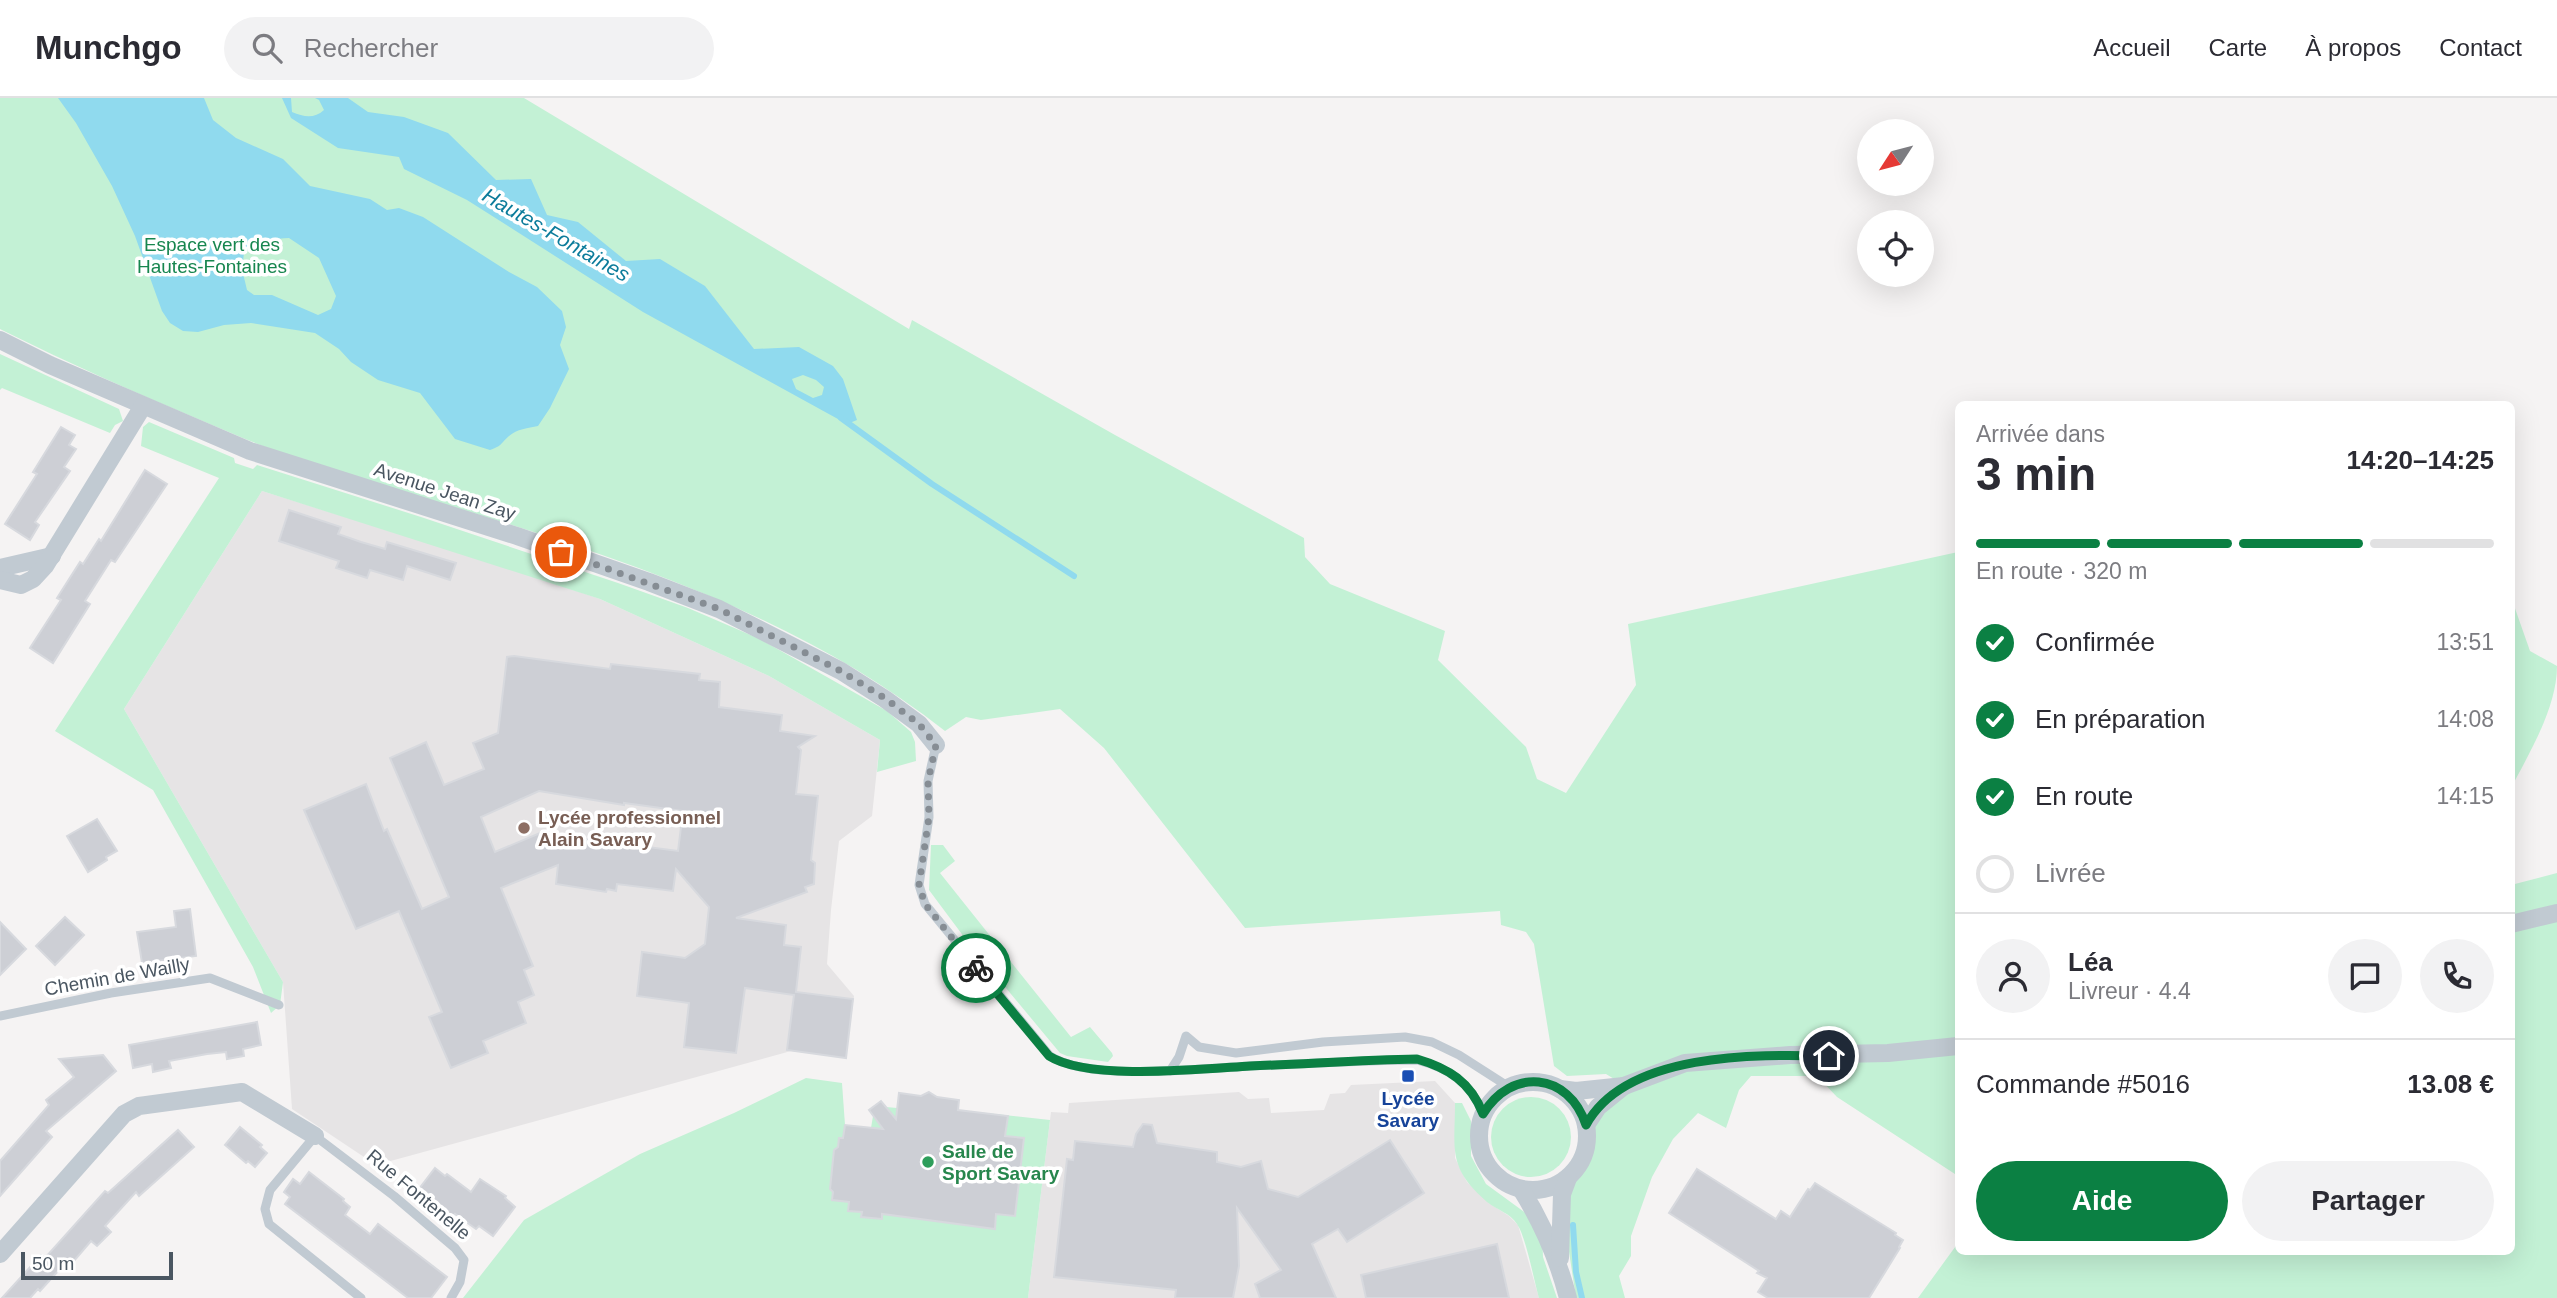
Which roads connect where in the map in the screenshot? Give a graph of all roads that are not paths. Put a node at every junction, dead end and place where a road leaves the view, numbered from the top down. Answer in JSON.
{"nodes":[{"id":1,"x":0,"y":340,"type":"edge"},
{"id":2,"x":143,"y":406,"type":"junction"},
{"id":3,"x":52,"y":556,"type":"junction"},
{"id":4,"x":0,"y":568,"type":"edge"},
{"id":5,"x":0,"y":580,"type":"edge"},
{"id":6,"x":936,"y":745,"type":"joint"},
{"id":7,"x":2557,"y":913,"type":"edge"},
{"id":8,"x":2515,"y":923,"type":"edge"},
{"id":9,"x":279,"y":1005,"type":"dead end"},
{"id":10,"x":0,"y":1016,"type":"edge"},
{"id":11,"x":1955,"y":1046,"type":"edge"},
{"id":12,"x":1170,"y":1071,"type":"junction"},
{"id":13,"x":1624,"y":1086,"type":"junction"},
{"id":14,"x":1509,"y":1087,"type":"junction"},
{"id":15,"x":1560,"y":1089,"type":"junction"},
{"id":16,"x":1483,"y":1114,"type":"junction"},
{"id":17,"x":1586,"y":1125,"type":"junction"},
{"id":18,"x":315,"y":1136,"type":"junction"},
{"id":19,"x":1568,"y":1178,"type":"junction"},
{"id":20,"x":1521,"y":1189,"type":"junction"},
{"id":21,"x":0,"y":1254,"type":"edge"},
{"id":22,"x":1561,"y":1269,"type":"junction"},
{"id":23,"x":361,"y":1298,"type":"edge"},
{"id":24,"x":451,"y":1298,"type":"edge"},
{"id":25,"x":1568,"y":1298,"type":"edge"}],
"edges":[{"from":1,"to":2,"type":"street","name":"Avenue Jean Zay"},
{"from":2,"to":3,"type":"street"},
{"from":2,"to":6,"type":"street","name":"Avenue Jean Zay"},
{"from":3,"to":4,"type":"street"},
{"from":3,"to":5,"type":"street"},
{"from":6,"to":12,"type":"lane"},
{"from":7,"to":8,"type":"street"},
{"from":9,"to":10,"type":"lane","name":"Chemin de Wailly"},
{"from":11,"to":13,"type":"street"},
{"from":12,"to":14,"type":"lane"},
{"from":12,"to":16,"type":"lane"},
{"from":13,"to":15,"type":"street"},
{"from":13,"to":17,"type":"street"},
{"from":14,"to":15,"type":"street"},
{"from":14,"to":16,"type":"street"},
{"from":15,"to":17,"type":"street"},
{"from":16,"to":20,"type":"street"},
{"from":17,"to":19,"type":"street"},
{"from":18,"to":21,"type":"street","name":"Rue Fontenelle"},
{"from":18,"to":23,"type":"lane"},
{"from":18,"to":24,"type":"lane","name":"Rue Fontenelle"},
{"from":19,"to":20,"type":"street"},
{"from":19,"to":22,"type":"street"},
{"from":20,"to":22,"type":"street"},
{"from":22,"to":25,"type":"street"}]}
